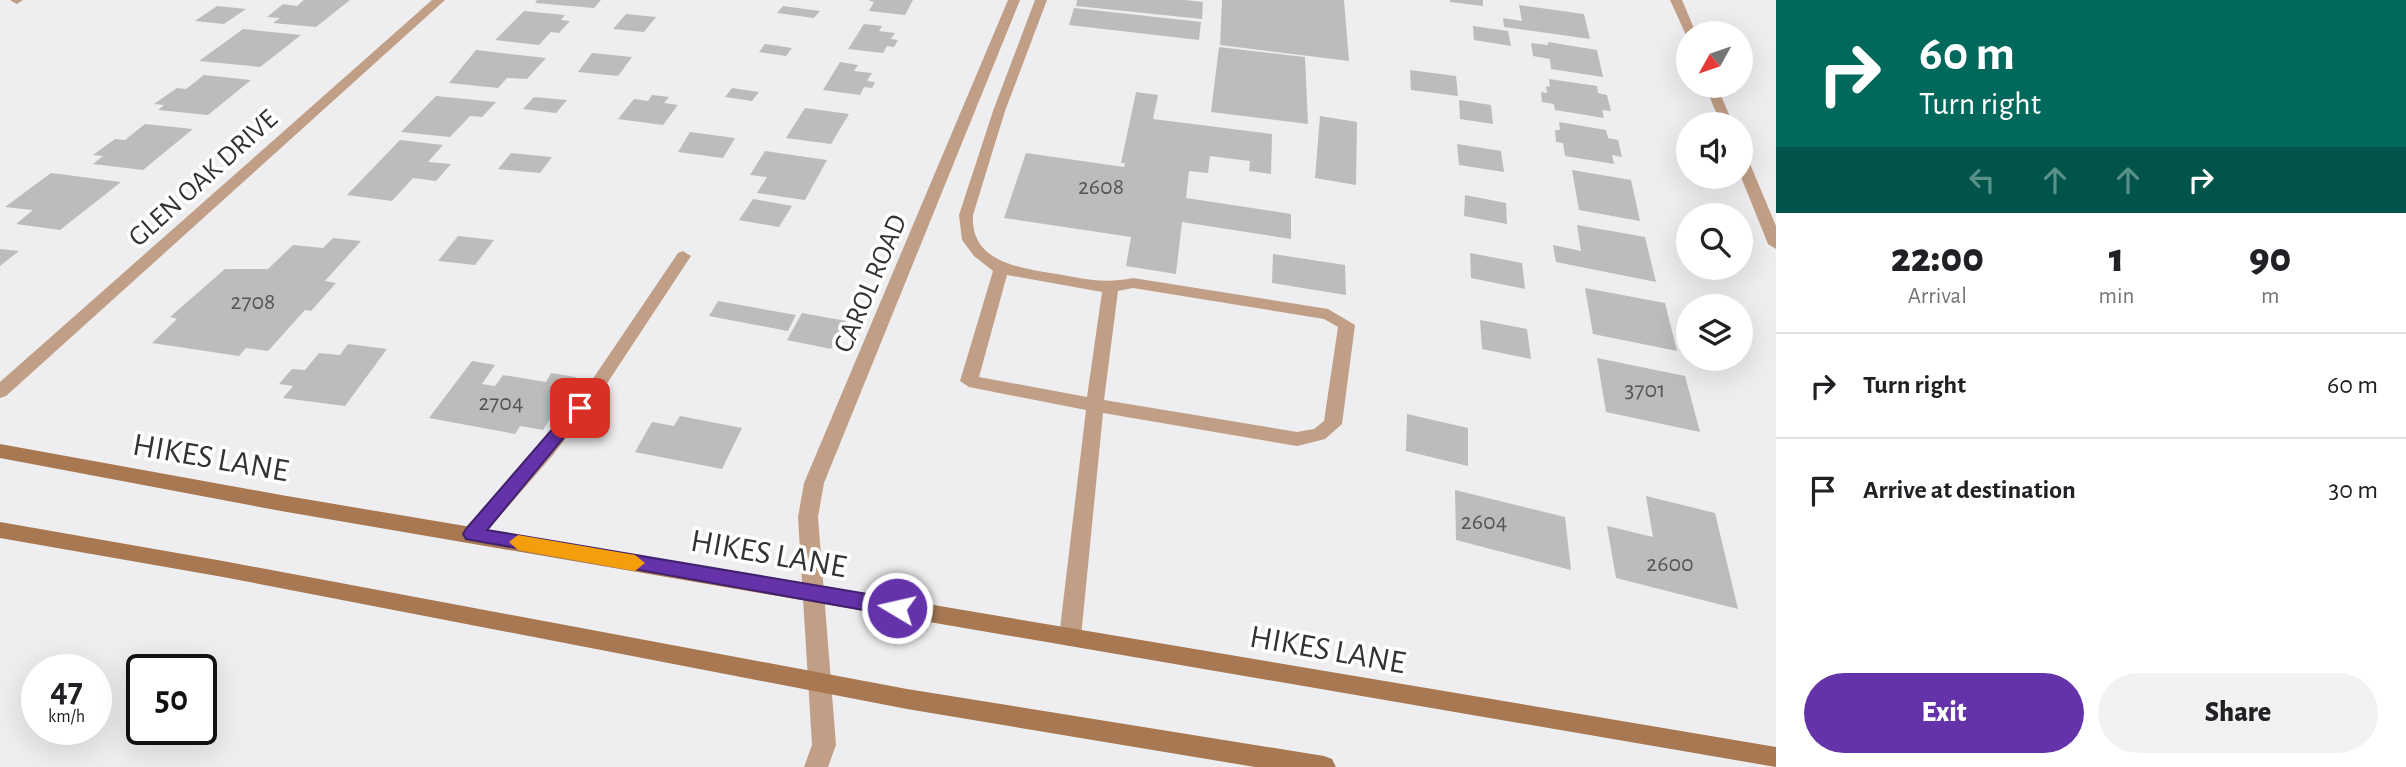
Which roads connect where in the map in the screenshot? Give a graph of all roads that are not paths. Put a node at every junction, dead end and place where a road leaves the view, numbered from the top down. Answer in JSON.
{"nodes":[{"id":1,"x":439,"y":0,"type":"edge"},
{"id":2,"x":1014,"y":0,"type":"edge"},
{"id":3,"x":1041,"y":0,"type":"edge"},
{"id":4,"x":1676,"y":0,"type":"edge"},
{"id":5,"x":1685,"y":21,"type":"edge"},
{"id":6,"x":1753,"y":188,"type":"edge"},
{"id":7,"x":1776,"y":244,"type":"edge"},
{"id":8,"x":683,"y":256,"type":"dead end"},
{"id":9,"x":1001,"y":269,"type":"junction"},
{"id":10,"x":1110,"y":288,"type":"junction"},
{"id":11,"x":0,"y":392,"type":"edge"},
{"id":12,"x":1095,"y":405,"type":"junction"},
{"id":13,"x":0,"y":451,"type":"edge"},
{"id":14,"x":0,"y":530,"type":"edge"},
{"id":15,"x":472,"y":534,"type":"junction"},
{"id":16,"x":813,"y":594,"type":"junction"},
{"id":17,"x":1070,"y":637,"type":"junction"},
{"id":18,"x":818,"y":682,"type":"junction"},
{"id":19,"x":1776,"y":758,"type":"edge"},
{"id":20,"x":816,"y":767,"type":"edge"},
{"id":21,"x":1324,"y":767,"type":"edge"}],
"edges":[{"from":1,"to":11,"type":"street","name":"GLEN OAK DRIVE"},
{"from":2,"to":16,"type":"street","name":"CAROL ROAD"},
{"from":3,"to":9,"type":"street"},
{"from":4,"to":5,"type":"street"},
{"from":6,"to":7,"type":"street"},
{"from":8,"to":15,"type":"street"},
{"from":9,"to":10,"type":"street"},
{"from":9,"to":12,"type":"street"},
{"from":10,"to":12,"type":"street"},
{"from":10,"to":12,"type":"street"},
{"from":12,"to":17,"type":"street"},
{"from":13,"to":15,"type":"main road","name":"HIKES LANE"},
{"from":14,"to":18,"type":"main road"},
{"from":15,"to":16,"type":"main road","name":"HIKES LANE"},
{"from":16,"to":17,"type":"main road","name":"HIKES LANE"},
{"from":16,"to":18,"type":"street","name":"CAROL ROAD"},
{"from":17,"to":19,"type":"main road","name":"HIKES LANE"},
{"from":18,"to":20,"type":"street","name":"CAROL ROAD"},
{"from":18,"to":21,"type":"main road"}]}
